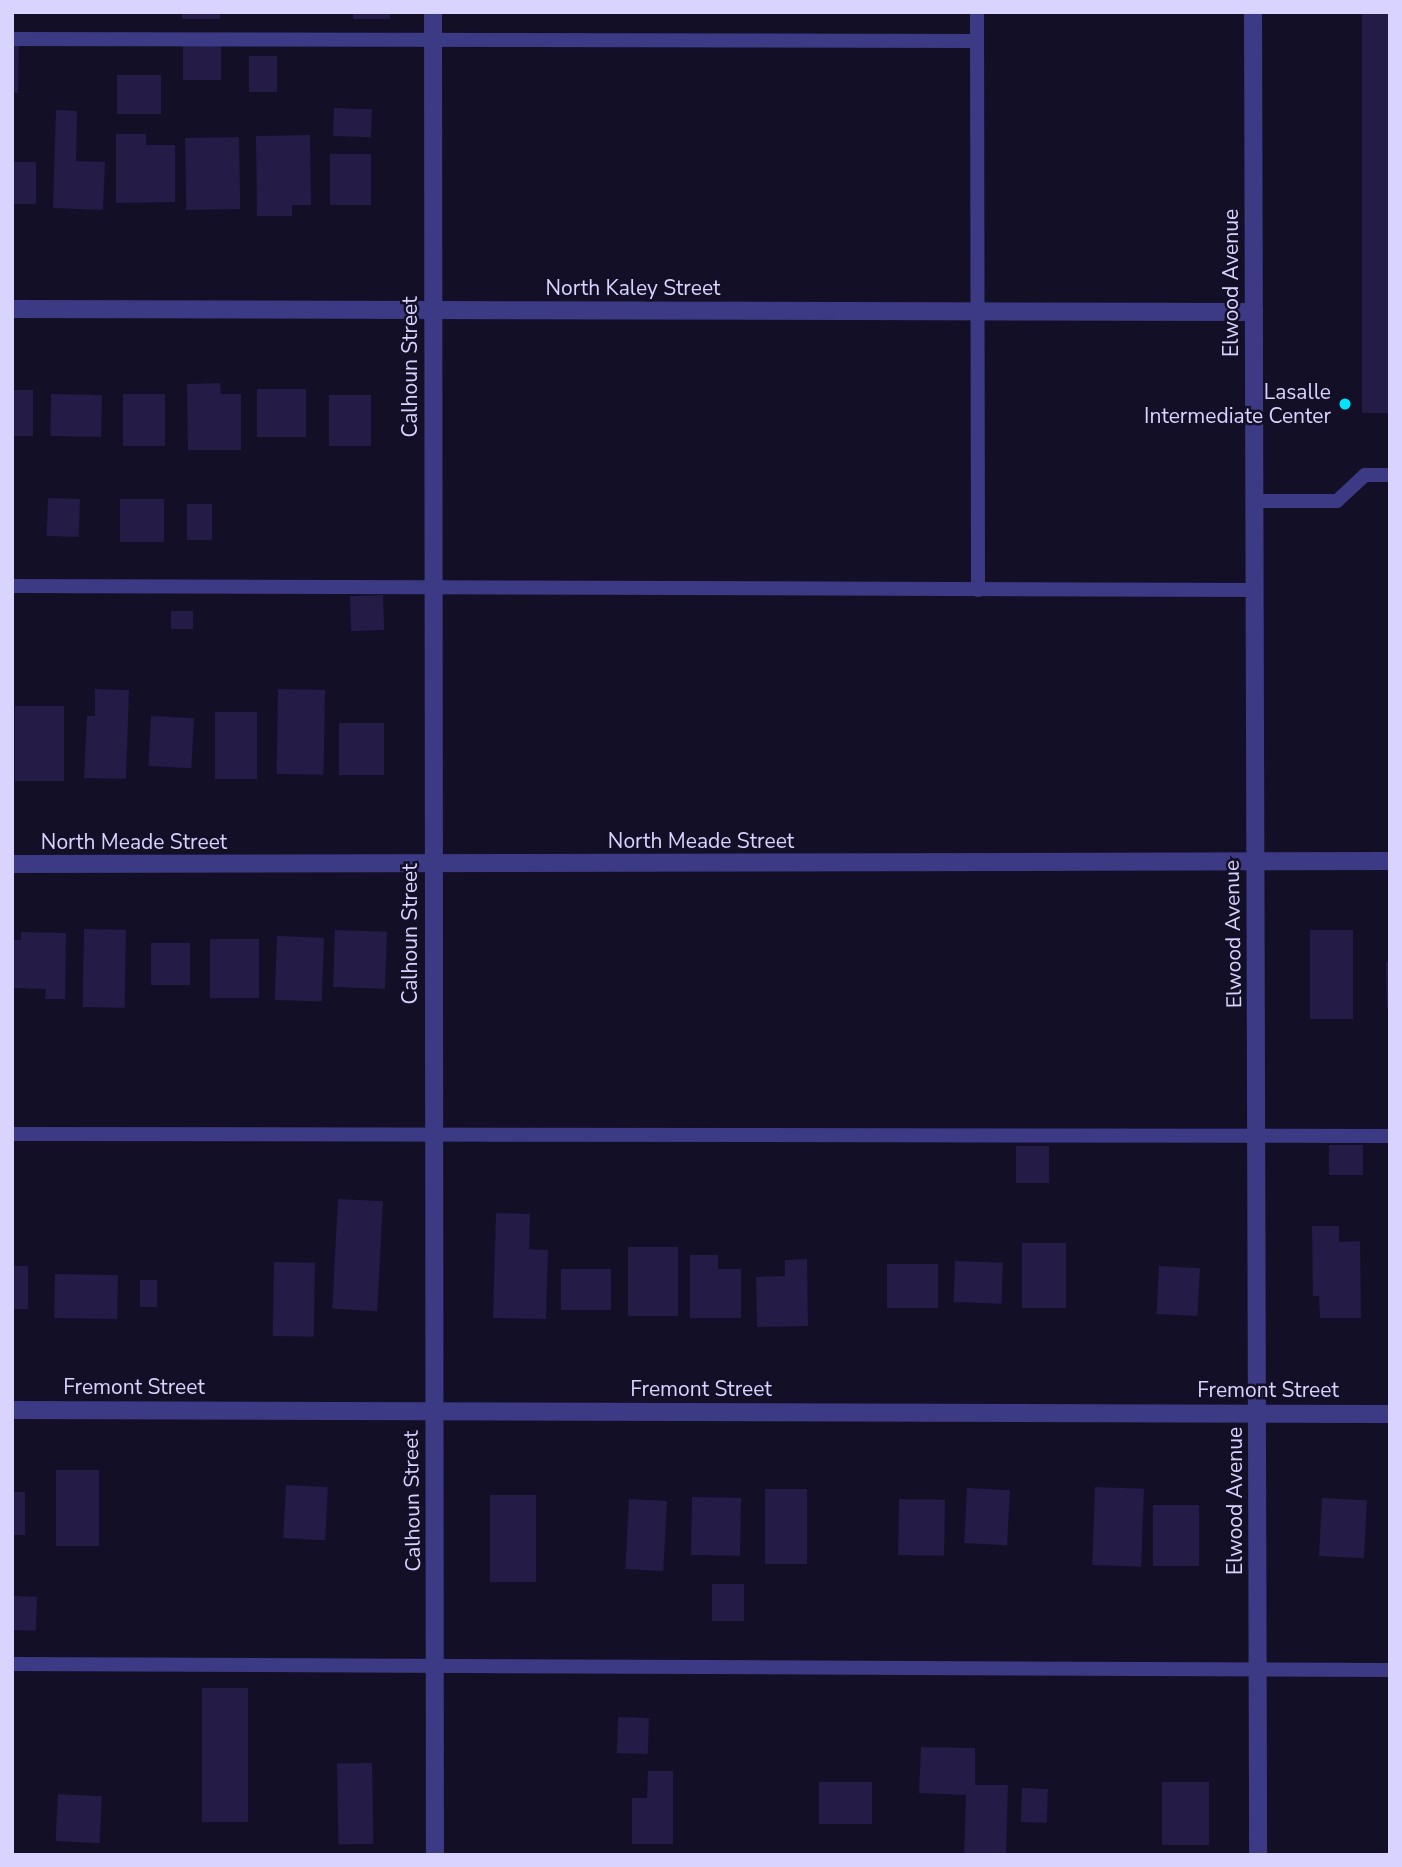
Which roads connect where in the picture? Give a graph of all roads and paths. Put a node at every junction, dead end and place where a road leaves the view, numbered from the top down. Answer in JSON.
{"nodes":[{"id":1,"x":433,"y":12,"type":"edge"},
{"id":2,"x":977,"y":12,"type":"edge"},
{"id":3,"x":1253,"y":12,"type":"edge"},
{"id":4,"x":12,"y":39,"type":"edge"},
{"id":5,"x":433,"y":40,"type":"junction"},
{"id":6,"x":977,"y":41,"type":"junction"},
{"id":7,"x":12,"y":309,"type":"edge"},
{"id":8,"x":433,"y":311,"type":"junction"},
{"id":9,"x":978,"y":311,"type":"junction"},
{"id":10,"x":1254,"y":312,"type":"junction"},
{"id":11,"x":1390,"y":475,"type":"edge"},
{"id":12,"x":1254,"y":501,"type":"junction"},
{"id":13,"x":12,"y":586,"type":"edge"},
{"id":14,"x":433,"y":588,"type":"junction"},
{"id":15,"x":978,"y":590,"type":"junction"},
{"id":16,"x":1254,"y":590,"type":"junction"},
{"id":17,"x":1390,"y":861,"type":"edge"},
{"id":18,"x":1254,"y":862,"type":"junction"},
{"id":19,"x":12,"y":864,"type":"edge"},
{"id":20,"x":433,"y":865,"type":"junction"},
{"id":21,"x":12,"y":1134,"type":"edge"},
{"id":22,"x":433,"y":1135,"type":"junction"},
{"id":23,"x":1260,"y":1136,"type":"junction"},
{"id":24,"x":1390,"y":1136,"type":"edge"},
{"id":25,"x":434,"y":1409,"type":"junction"},
{"id":26,"x":12,"y":1410,"type":"edge"},
{"id":27,"x":1257,"y":1413,"type":"junction"},
{"id":28,"x":1390,"y":1414,"type":"edge"},
{"id":29,"x":12,"y":1664,"type":"edge"},
{"id":30,"x":437,"y":1667,"type":"junction"},
{"id":31,"x":1259,"y":1670,"type":"junction"},
{"id":32,"x":1390,"y":1670,"type":"edge"},
{"id":33,"x":435,"y":1855,"type":"edge"},
{"id":34,"x":1258,"y":1855,"type":"edge"}],
"edges":[{"from":1,"to":5,"type":"street","name":"Calhoun Street"},
{"from":2,"to":6,"type":"lane"},
{"from":3,"to":10,"type":"street","name":"Elwood Avenue"},
{"from":4,"to":5,"type":"lane"},
{"from":5,"to":6,"type":"lane"},
{"from":5,"to":8,"type":"street","name":"Calhoun Street"},
{"from":6,"to":9,"type":"lane"},
{"from":7,"to":8,"type":"street","name":"North Kaley Street"},
{"from":8,"to":9,"type":"street","name":"North Kaley Street"},
{"from":8,"to":14,"type":"street","name":"Calhoun Street"},
{"from":9,"to":10,"type":"street","name":"North Kaley Street"},
{"from":9,"to":15,"type":"lane"},
{"from":10,"to":12,"type":"street","name":"Elwood Avenue"},
{"from":11,"to":12,"type":"lane"},
{"from":12,"to":16,"type":"street","name":"Elwood Avenue"},
{"from":13,"to":14,"type":"lane"},
{"from":14,"to":15,"type":"lane"},
{"from":14,"to":20,"type":"street","name":"Calhoun Street"},
{"from":15,"to":16,"type":"lane"},
{"from":16,"to":18,"type":"street","name":"Elwood Avenue"},
{"from":17,"to":18,"type":"street","name":"North Meade Street"},
{"from":18,"to":20,"type":"street","name":"North Meade Street"},
{"from":18,"to":23,"type":"street","name":"Elwood Avenue"},
{"from":19,"to":20,"type":"street","name":"North Meade Street"},
{"from":20,"to":22,"type":"street","name":"Calhoun Street"},
{"from":21,"to":22,"type":"lane"},
{"from":22,"to":23,"type":"lane"},
{"from":22,"to":25,"type":"street","name":"Calhoun Street"},
{"from":23,"to":24,"type":"lane"},
{"from":23,"to":27,"type":"street","name":"Elwood Avenue"},
{"from":25,"to":26,"type":"street","name":"Fremont Street"},
{"from":25,"to":27,"type":"street","name":"Fremont Street"},
{"from":25,"to":30,"type":"street","name":"Calhoun Street"},
{"from":27,"to":28,"type":"street","name":"Fremont Street"},
{"from":27,"to":31,"type":"street","name":"Elwood Avenue"},
{"from":29,"to":30,"type":"lane"},
{"from":30,"to":31,"type":"lane"},
{"from":30,"to":33,"type":"street","name":"Calhoun Street"},
{"from":31,"to":32,"type":"lane"},
{"from":31,"to":34,"type":"street","name":"Elwood Avenue"}]}
